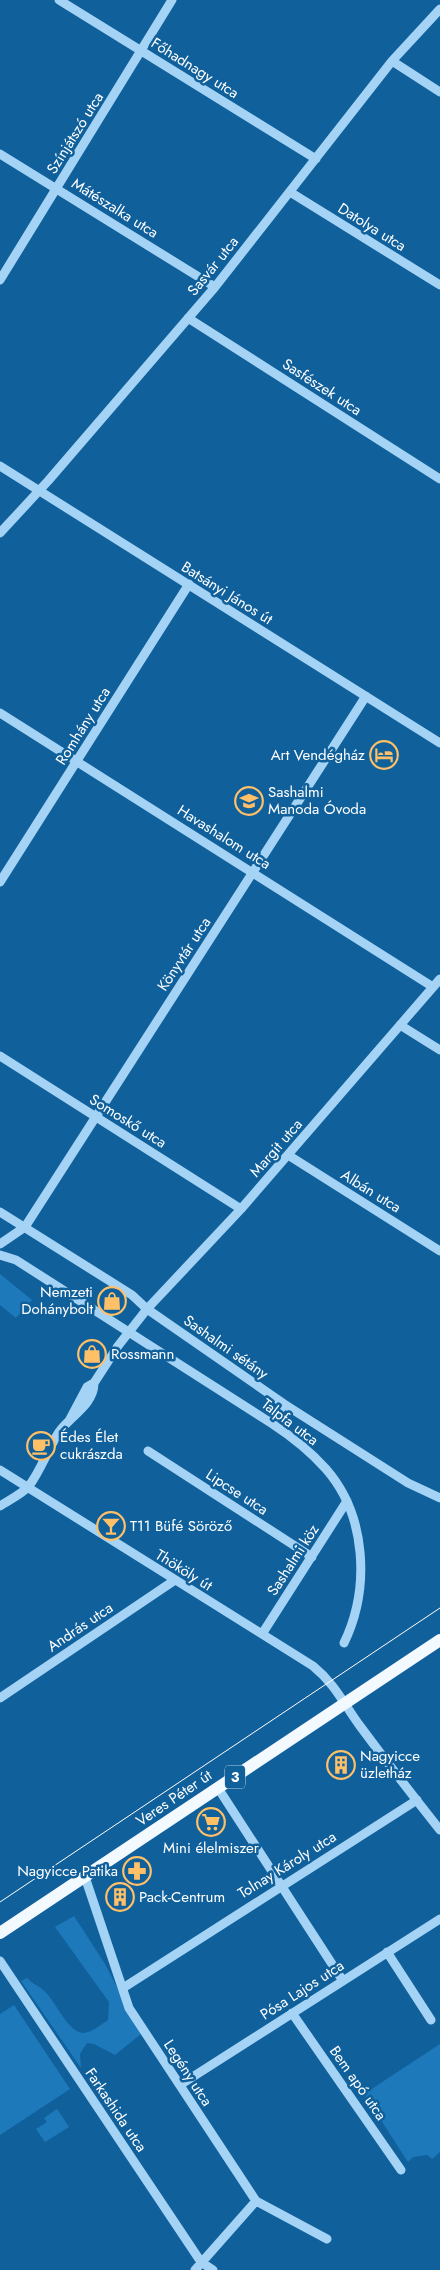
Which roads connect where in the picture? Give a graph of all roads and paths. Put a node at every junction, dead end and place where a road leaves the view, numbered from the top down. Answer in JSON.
{"nodes":[{"id":1,"x":59,"y":0,"type":"edge"},
{"id":2,"x":172,"y":0,"type":"edge"},
{"id":3,"x":440,"y":9,"type":"edge"},
{"id":4,"x":141,"y":51,"type":"junction"},
{"id":5,"x":392,"y":61,"type":"junction"},
{"id":6,"x":440,"y":92,"type":"edge"},
{"id":7,"x":0,"y":154,"type":"edge"},
{"id":8,"x":316,"y":159,"type":"junction"},
{"id":9,"x":56,"y":188,"type":"junction"},
{"id":10,"x":290,"y":192,"type":"junction"},
{"id":11,"x":0,"y":280,"type":"edge"},
{"id":12,"x":440,"y":285,"type":"edge"},
{"id":13,"x":215,"y":287,"type":"junction"},
{"id":14,"x":188,"y":318,"type":"junction"},
{"id":15,"x":0,"y":466,"type":"edge"},
{"id":16,"x":440,"y":480,"type":"edge"},
{"id":17,"x":39,"y":490,"type":"junction"},
{"id":18,"x":0,"y":533,"type":"edge"},
{"id":19,"x":189,"y":584,"type":"junction"},
{"id":20,"x":366,"y":696,"type":"junction"},
{"id":21,"x":0,"y":713,"type":"edge"},
{"id":22,"x":440,"y":743,"type":"edge"},
{"id":23,"x":77,"y":761,"type":"junction"},
{"id":24,"x":253,"y":872,"type":"junction"},
{"id":25,"x":0,"y":882,"type":"edge"},
{"id":26,"x":440,"y":979,"type":"edge"},
{"id":27,"x":433,"y":986,"type":"junction"},
{"id":28,"x":400,"y":1025,"type":"junction"},
{"id":29,"x":440,"y":1050,"type":"edge"},
{"id":30,"x":0,"y":1056,"type":"edge"},
{"id":31,"x":95,"y":1116,"type":"junction"},
{"id":32,"x":288,"y":1156,"type":"junction"},
{"id":33,"x":241,"y":1209,"type":"junction"},
{"id":34,"x":0,"y":1212,"type":"edge"},
{"id":35,"x":25,"y":1227,"type":"junction"},
{"id":36,"x":0,"y":1244,"type":"edge"},
{"id":37,"x":440,"y":1250,"type":"edge"},
{"id":38,"x":0,"y":1255,"type":"edge"},
{"id":39,"x":147,"y":1309,"type":"junction"},
{"id":40,"x":130,"y":1332,"type":"junction"},
{"id":41,"x":284,"y":1404,"type":"junction"},
{"id":42,"x":271,"y":1422,"type":"junction"},
{"id":43,"x":148,"y":1451,"type":"dead end"},
{"id":44,"x":0,"y":1470,"type":"edge"},
{"id":45,"x":28,"y":1488,"type":"junction"},
{"id":46,"x":440,"y":1498,"type":"edge"},
{"id":47,"x":347,"y":1501,"type":"junction"},
{"id":48,"x":0,"y":1506,"type":"edge"},
{"id":49,"x":312,"y":1556,"type":"junction"},
{"id":50,"x":175,"y":1580,"type":"junction"},
{"id":51,"x":262,"y":1634,"type":"junction"},
{"id":52,"x":439,"y":1642,"type":"edge"},
{"id":53,"x":344,"y":1643,"type":"dead end"},
{"id":54,"x":0,"y":1698,"type":"edge"},
{"id":55,"x":345,"y":1703,"type":"junction"},
{"id":56,"x":218,"y":1788,"type":"junction"},
{"id":57,"x":417,"y":1800,"type":"junction"},
{"id":58,"x":440,"y":1830,"type":"edge"},
{"id":59,"x":85,"y":1877,"type":"junction"},
{"id":60,"x":281,"y":1885,"type":"junction"},
{"id":61,"x":440,"y":1919,"type":"edge"},
{"id":62,"x":0,"y":1933,"type":"edge"},
{"id":63,"x":387,"y":1952,"type":"junction"},
{"id":64,"x":0,"y":1961,"type":"edge"},
{"id":65,"x":343,"y":1981,"type":"junction"},
{"id":66,"x":122,"y":1988,"type":"junction"},
{"id":67,"x":292,"y":2013,"type":"junction"},
{"id":68,"x":431,"y":2020,"type":"dead end"},
{"id":69,"x":180,"y":2085,"type":"junction"},
{"id":70,"x":401,"y":2170,"type":"dead end"},
{"id":71,"x":256,"y":2201,"type":"junction"},
{"id":72,"x":327,"y":2239,"type":"dead end"},
{"id":73,"x":198,"y":2266,"type":"edge"},
{"id":74,"x":213,"y":2270,"type":"edge"}],
"edges":[{"from":1,"to":4,"type":"street","name":"Főhadnagy utca"},
{"from":2,"to":4,"type":"street","name":"Színjátszó utca"},
{"from":3,"to":5,"type":"street","name":"Sasvár utca"},
{"from":4,"to":8,"type":"street","name":"Főhadnagy utca"},
{"from":4,"to":9,"type":"street","name":"Színjátszó utca"},
{"from":5,"to":6,"type":"street"},
{"from":5,"to":8,"type":"street","name":"Sasvár utca"},
{"from":7,"to":9,"type":"street","name":"Mátészalka utca"},
{"from":8,"to":10,"type":"street","name":"Sasvár utca"},
{"from":9,"to":11,"type":"street","name":"Színjátszó utca"},
{"from":9,"to":13,"type":"street","name":"Mátészalka utca"},
{"from":10,"to":12,"type":"street","name":"Datolya utca"},
{"from":10,"to":13,"type":"street","name":"Sasvár utca"},
{"from":13,"to":14,"type":"street","name":"Sasvár utca"},
{"from":14,"to":16,"type":"street","name":"Sasfészek utca"},
{"from":14,"to":17,"type":"street","name":"Sasvár utca"},
{"from":15,"to":17,"type":"street","name":"Batsányi János út"},
{"from":17,"to":18,"type":"street","name":"Sasvár utca"},
{"from":17,"to":19,"type":"street","name":"Batsányi János út"},
{"from":19,"to":20,"type":"street","name":"Batsányi János út"},
{"from":19,"to":23,"type":"street","name":"Romhány utca"},
{"from":20,"to":22,"type":"street","name":"Batsányi János út"},
{"from":20,"to":24,"type":"street","name":"Könyvtár utca"},
{"from":21,"to":23,"type":"street","name":"Havashalom utca"},
{"from":23,"to":24,"type":"street","name":"Havashalom utca"},
{"from":23,"to":25,"type":"street","name":"Romhány utca"},
{"from":24,"to":27,"type":"street","name":"Havashalom utca"},
{"from":24,"to":31,"type":"street","name":"Könyvtár utca"},
{"from":26,"to":27,"type":"street","name":"Margit utca"},
{"from":27,"to":28,"type":"street","name":"Margit utca"},
{"from":28,"to":29,"type":"street"},
{"from":28,"to":32,"type":"street","name":"Margit utca"},
{"from":30,"to":31,"type":"street","name":"Somoskő utca"},
{"from":31,"to":33,"type":"street","name":"Somoskő utca"},
{"from":31,"to":35,"type":"street","name":"Könyvtár utca"},
{"from":32,"to":33,"type":"street","name":"Margit utca"},
{"from":32,"to":37,"type":"street","name":"Albán utca"},
{"from":33,"to":39,"type":"street","name":"Margit utca"},
{"from":34,"to":35,"type":"street","name":"Sashalmi sétány"},
{"from":35,"to":36,"type":"street"},
{"from":35,"to":39,"type":"street","name":"Sashalmi sétány"},
{"from":38,"to":40,"type":"street"},
{"from":39,"to":40,"type":"street","name":"Margit utca"},
{"from":39,"to":41,"type":"street","name":"Sashalmi sétány"},
{"from":40,"to":42,"type":"street","name":"Talpfa utca"},
{"from":40,"to":45,"type":"street","name":"Margit utca"},
{"from":41,"to":42,"type":"street"},
{"from":41,"to":46,"type":"street","name":"Sashalmi sétány"},
{"from":42,"to":47,"type":"street","name":"Talpfa utca"},
{"from":43,"to":49,"type":"street","name":"Lipcse utca"},
{"from":44,"to":45,"type":"street","name":"Thököly út"},
{"from":45,"to":48,"type":"street"},
{"from":45,"to":50,"type":"street","name":"Thököly út"},
{"from":47,"to":49,"type":"street","name":"Sashalmi köz"},
{"from":47,"to":53,"type":"street","name":"Talpfa utca"},
{"from":49,"to":51,"type":"street","name":"Sashalmi köz"},
{"from":50,"to":51,"type":"street","name":"Thököly út"},
{"from":50,"to":54,"type":"street","name":"András utca"},
{"from":51,"to":55,"type":"street","name":"Thököly út"},
{"from":52,"to":55,"type":"main road","name":"Veres Péter út","number":"3"},
{"from":55,"to":56,"type":"main road","name":"Veres Péter út","number":"3"},
{"from":55,"to":57,"type":"street","name":"Thököly út"},
{"from":56,"to":59,"type":"main road","name":"Veres Péter út","number":"3"},
{"from":56,"to":60,"type":"street"},
{"from":57,"to":58,"type":"street","name":"Thököly út"},
{"from":57,"to":60,"type":"street","name":"Tolnay Károly utca"},
{"from":59,"to":62,"type":"main road","name":"Veres Péter út","number":"3"},
{"from":59,"to":66,"type":"street","name":"Legény utca"},
{"from":60,"to":65,"type":"street"},
{"from":60,"to":66,"type":"street","name":"Tolnay Károly utca"},
{"from":61,"to":63,"type":"street","name":"Pósa Lajos utca"},
{"from":63,"to":65,"type":"street","name":"Pósa Lajos utca"},
{"from":63,"to":68,"type":"street"},
{"from":64,"to":73,"type":"street","name":"Farkashida utca"},
{"from":65,"to":67,"type":"street","name":"Pósa Lajos utca"},
{"from":66,"to":69,"type":"street","name":"Legény utca"},
{"from":67,"to":69,"type":"street","name":"Pósa Lajos utca"},
{"from":67,"to":70,"type":"street","name":"Bem apó utca"},
{"from":69,"to":71,"type":"street","name":"Legény utca"},
{"from":71,"to":72,"type":"street","name":"Legény utca"},
{"from":71,"to":73,"type":"street"},
{"from":73,"to":74,"type":"street","name":"Farkashida utca"}]}
